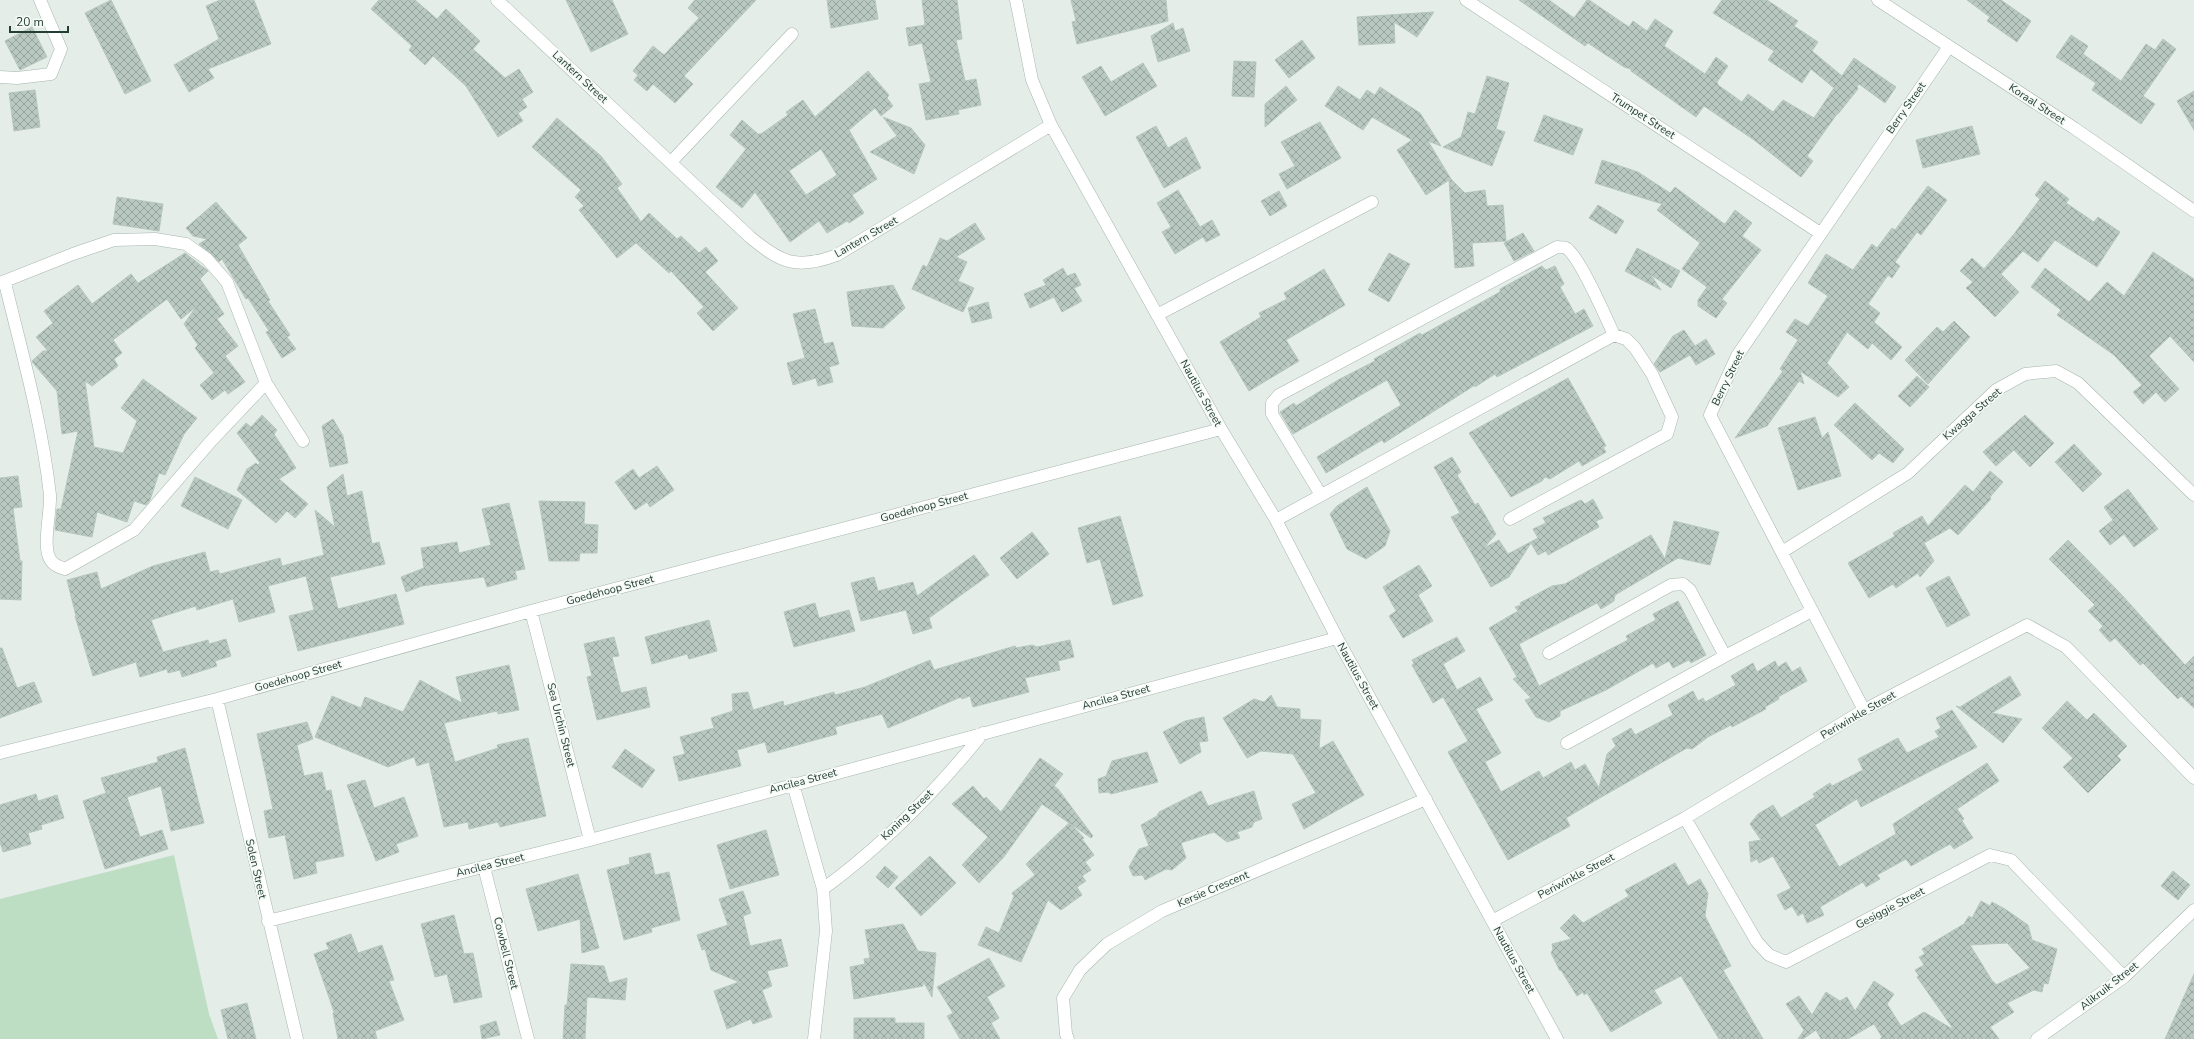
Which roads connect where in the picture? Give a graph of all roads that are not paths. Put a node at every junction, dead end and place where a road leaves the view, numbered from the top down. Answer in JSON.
{"nodes":[{"id":1,"x":40,"y":0,"type":"edge"},
{"id":2,"x":1016,"y":0,"type":"edge"},
{"id":3,"x":1466,"y":0,"type":"edge"},
{"id":4,"x":1878,"y":0,"type":"edge"},
{"id":5,"x":505,"y":2,"type":"edge"},
{"id":6,"x":792,"y":34,"type":"dead end"},
{"id":7,"x":1948,"y":48,"type":"junction"},
{"id":8,"x":0,"y":77,"type":"edge"},
{"id":9,"x":1050,"y":125,"type":"junction"},
{"id":10,"x":671,"y":162,"type":"junction"},
{"id":11,"x":1372,"y":202,"type":"dead end"},
{"id":12,"x":2194,"y":211,"type":"edge"},
{"id":13,"x":1820,"y":232,"type":"junction"},
{"id":14,"x":2,"y":283,"type":"edge"},
{"id":15,"x":1157,"y":315,"type":"junction"},
{"id":16,"x":1614,"y":335,"type":"junction"},
{"id":17,"x":266,"y":383,"type":"junction"},
{"id":18,"x":1221,"y":429,"type":"junction"},
{"id":19,"x":303,"y":441,"type":"dead end"},
{"id":20,"x":1321,"y":495,"type":"junction"},
{"id":21,"x":2194,"y":495,"type":"edge"},
{"id":22,"x":1510,"y":519,"type":"dead end"},
{"id":23,"x":1276,"y":520,"type":"junction"},
{"id":24,"x":1782,"y":552,"type":"junction"},
{"id":25,"x":531,"y":611,"type":"junction"},
{"id":26,"x":1812,"y":611,"type":"junction"},
{"id":27,"x":1337,"y":638,"type":"junction"},
{"id":28,"x":1549,"y":653,"type":"dead end"},
{"id":29,"x":1725,"y":656,"type":"junction"},
{"id":30,"x":217,"y":699,"type":"junction"},
{"id":31,"x":1864,"y":710,"type":"junction"},
{"id":32,"x":983,"y":733,"type":"junction"},
{"id":33,"x":1567,"y":743,"type":"dead end"},
{"id":34,"x":0,"y":753,"type":"edge"},
{"id":35,"x":2194,"y":778,"type":"edge"},
{"id":36,"x":793,"y":784,"type":"junction"},
{"id":37,"x":1426,"y":799,"type":"junction"},
{"id":38,"x":1685,"y":818,"type":"junction"},
{"id":39,"x":590,"y":840,"type":"junction"},
{"id":40,"x":484,"y":866,"type":"junction"},
{"id":41,"x":823,"y":889,"type":"junction"},
{"id":42,"x":2194,"y":910,"type":"edge"},
{"id":43,"x":268,"y":921,"type":"junction"},
{"id":44,"x":1492,"y":921,"type":"junction"},
{"id":45,"x":2124,"y":977,"type":"junction"},
{"id":46,"x":297,"y":1039,"type":"edge"},
{"id":47,"x":528,"y":1039,"type":"edge"},
{"id":48,"x":814,"y":1039,"type":"edge"},
{"id":49,"x":1068,"y":1039,"type":"edge"},
{"id":50,"x":1557,"y":1039,"type":"edge"},
{"id":51,"x":2037,"y":1039,"type":"edge"}],
"edges":[{"from":1,"to":8,"type":"street"},
{"from":2,"to":9,"type":"street","name":"Nautilus Street"},
{"from":3,"to":13,"type":"street","name":"Trumpet Street"},
{"from":4,"to":7,"type":"street","name":"Koraal Street"},
{"from":5,"to":10,"type":"street","name":"Lantern Street"},
{"from":6,"to":10,"type":"street"},
{"from":7,"to":12,"type":"street","name":"Koraal Street"},
{"from":7,"to":13,"type":"street","name":"Berry Street"},
{"from":9,"to":10,"type":"street","name":"Lantern Street"},
{"from":9,"to":15,"type":"street","name":"Nautilus Street"},
{"from":11,"to":15,"type":"street"},
{"from":13,"to":24,"type":"street","name":"Berry Street"},
{"from":14,"to":17,"type":"street"},
{"from":14,"to":17,"type":"street"},
{"from":15,"to":18,"type":"street","name":"Nautilus Street"},
{"from":16,"to":20,"type":"street"},
{"from":16,"to":20,"type":"street"},
{"from":16,"to":22,"type":"street"},
{"from":17,"to":19,"type":"street"},
{"from":18,"to":23,"type":"street","name":"Nautilus Street"},
{"from":18,"to":25,"type":"street","name":"Goedehoop Street"},
{"from":20,"to":23,"type":"street"},
{"from":21,"to":24,"type":"street","name":"Kwagga Street"},
{"from":23,"to":27,"type":"street","name":"Nautilus Street"},
{"from":24,"to":26,"type":"street","name":"Berry Street"},
{"from":25,"to":30,"type":"street","name":"Goedehoop Street"},
{"from":25,"to":39,"type":"street","name":"Sea Urchin Street"},
{"from":26,"to":29,"type":"street"},
{"from":26,"to":31,"type":"street","name":"Berry Street"},
{"from":27,"to":32,"type":"street","name":"Ancilea Street"},
{"from":27,"to":37,"type":"street","name":"Nautilus Street"},
{"from":28,"to":29,"type":"street"},
{"from":29,"to":33,"type":"street"},
{"from":30,"to":34,"type":"street","name":"Goedehoop Street"},
{"from":30,"to":43,"type":"street","name":"Solen Street"},
{"from":31,"to":35,"type":"street","name":"Periwinkle Street"},
{"from":31,"to":38,"type":"street","name":"Periwinkle Street"},
{"from":32,"to":36,"type":"street","name":"Ancilea Street"},
{"from":32,"to":41,"type":"street","name":"Koning Street"},
{"from":36,"to":39,"type":"street","name":"Ancilea Street"},
{"from":36,"to":41,"type":"street"},
{"from":37,"to":44,"type":"street","name":"Nautilus Street"},
{"from":37,"to":49,"type":"street","name":"Kersie Crescent"},
{"from":38,"to":44,"type":"street","name":"Periwinkle Street"},
{"from":38,"to":45,"type":"street","name":"Gesiggie Street"},
{"from":39,"to":40,"type":"street","name":"Ancilea Street"},
{"from":40,"to":43,"type":"street","name":"Ancilea Street"},
{"from":40,"to":47,"type":"street","name":"Cowbell Street"},
{"from":41,"to":48,"type":"street"},
{"from":42,"to":45,"type":"street","name":"Alikruik Street"},
{"from":43,"to":46,"type":"street","name":"Solen Street"},
{"from":44,"to":50,"type":"street","name":"Nautilus Street"},
{"from":45,"to":51,"type":"street","name":"Alikruik Street"}]}
